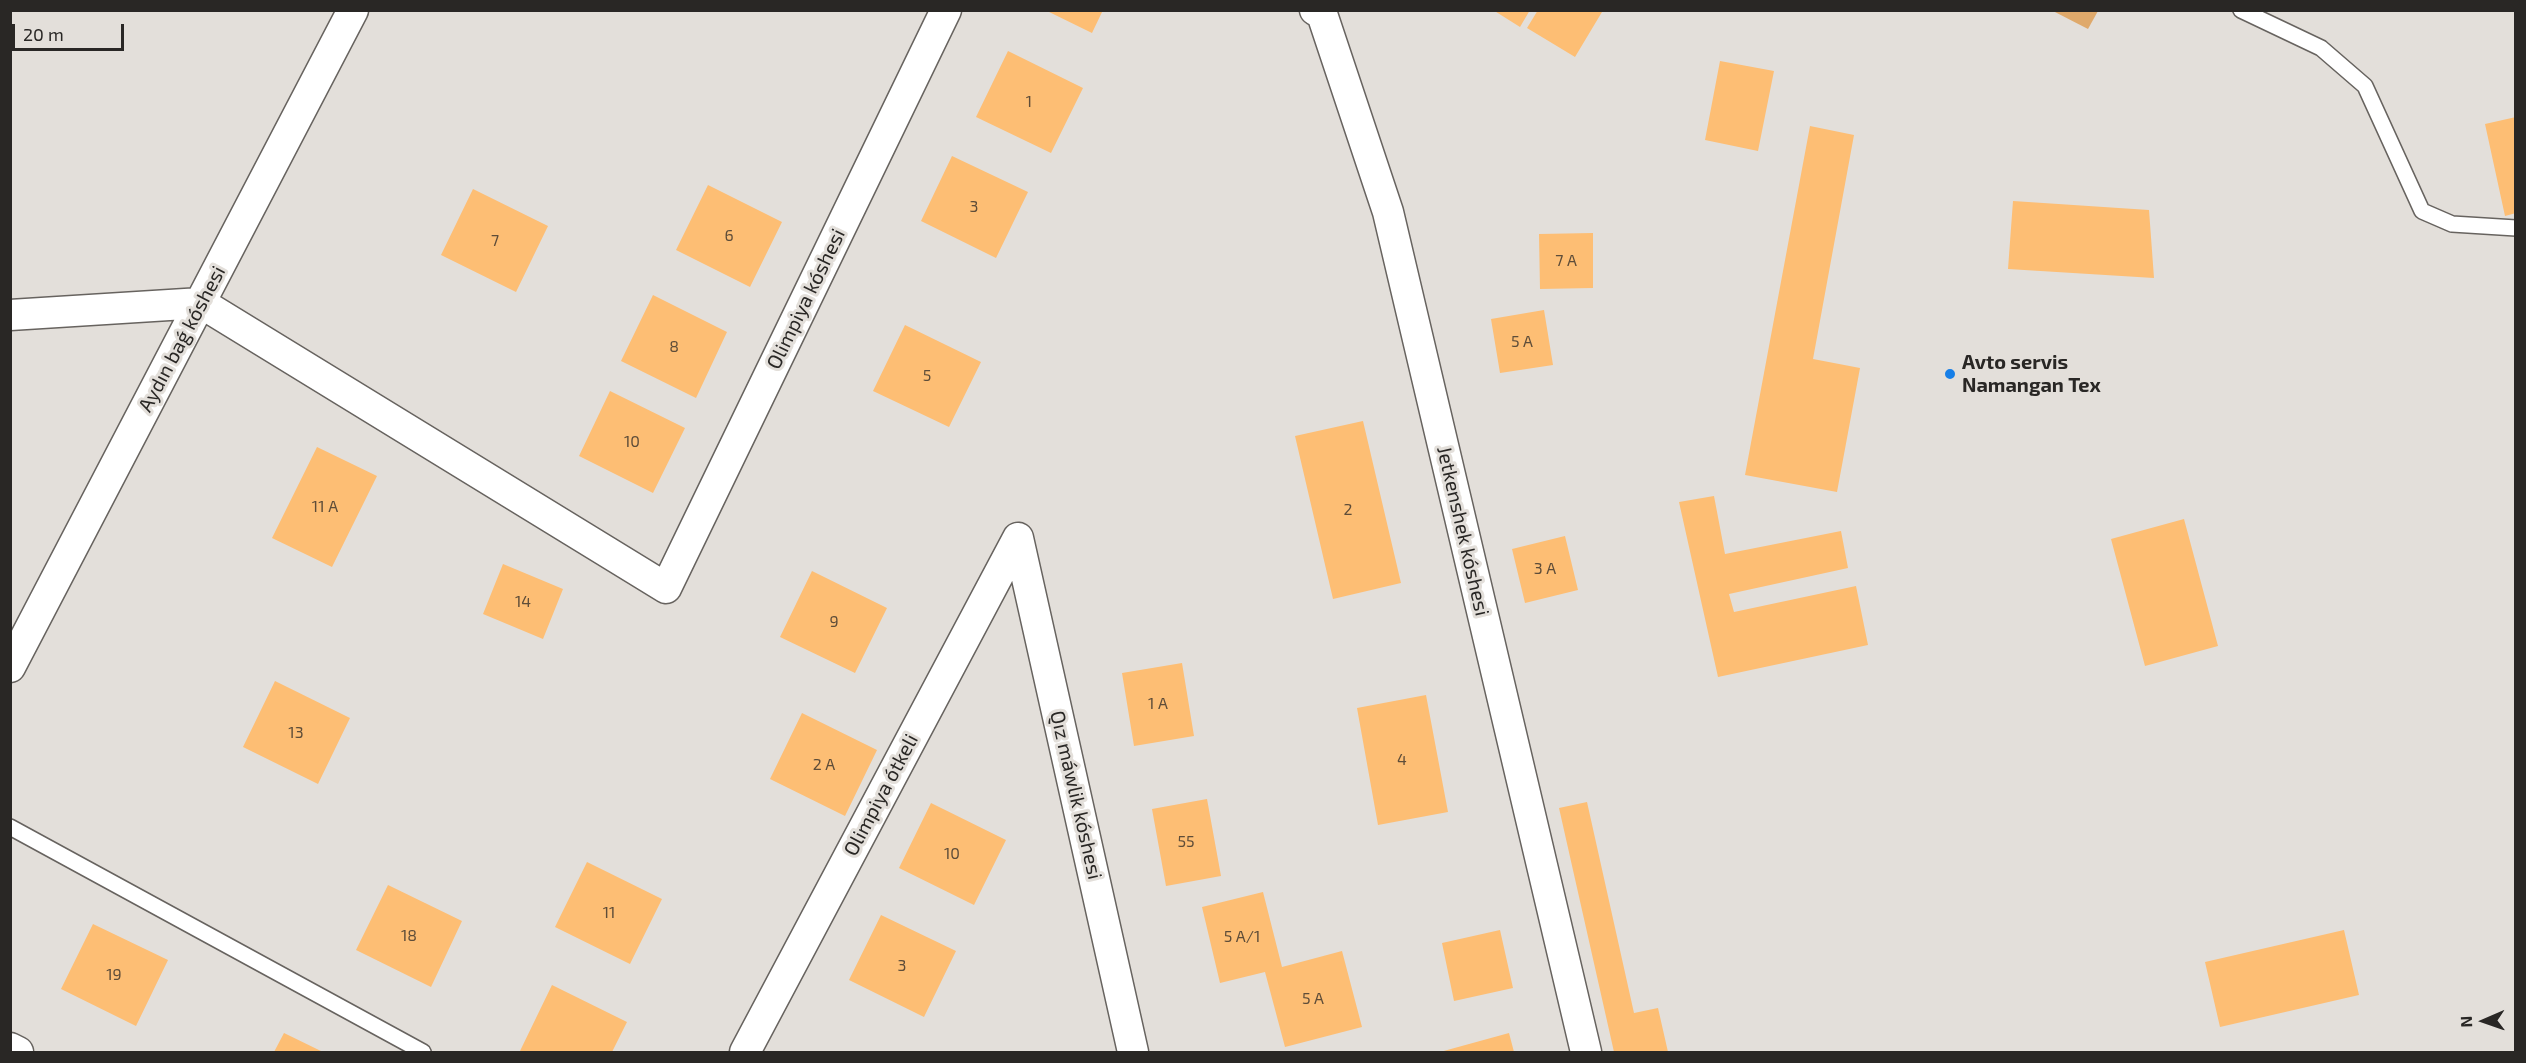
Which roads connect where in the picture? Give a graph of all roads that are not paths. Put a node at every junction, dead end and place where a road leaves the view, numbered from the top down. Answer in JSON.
{"nodes":[{"id":1,"x":353,"y":10,"type":"edge"},
{"id":2,"x":946,"y":10,"type":"edge"},
{"id":3,"x":2241,"y":10,"type":"edge"},
{"id":4,"x":1318,"y":12,"type":"edge"},
{"id":5,"x":2516,"y":228,"type":"edge"},
{"id":6,"x":201,"y":303,"type":"junction"},
{"id":7,"x":10,"y":315,"type":"edge"},
{"id":8,"x":1018,"y":537,"type":"joint"},
{"id":9,"x":10,"y":667,"type":"edge"},
{"id":10,"x":10,"y":826,"type":"edge"},
{"id":11,"x":10,"y":1048,"type":"edge"},
{"id":12,"x":18,"y":1053,"type":"edge"},
{"id":13,"x":423,"y":1053,"type":"edge"},
{"id":14,"x":745,"y":1053,"type":"edge"},
{"id":15,"x":1133,"y":1053,"type":"edge"},
{"id":16,"x":1586,"y":1053,"type":"edge"}],
"edges":[{"from":1,"to":6,"type":"street","name":"Aydın baǵ kóshesi"},
{"from":2,"to":6,"type":"street","name":"Olimpiya kóshesi"},
{"from":3,"to":5,"type":"lane"},
{"from":4,"to":16,"type":"street","name":"Jetkenshek kóshesi"},
{"from":6,"to":7,"type":"street"},
{"from":6,"to":9,"type":"street","name":"Aydın baǵ kóshesi"},
{"from":8,"to":14,"type":"street","name":"Olimpiya ótkeli"},
{"from":8,"to":15,"type":"street","name":"Qız máwlik kóshesi"},
{"from":10,"to":13,"type":"lane"},
{"from":11,"to":12,"type":"street"}]}
